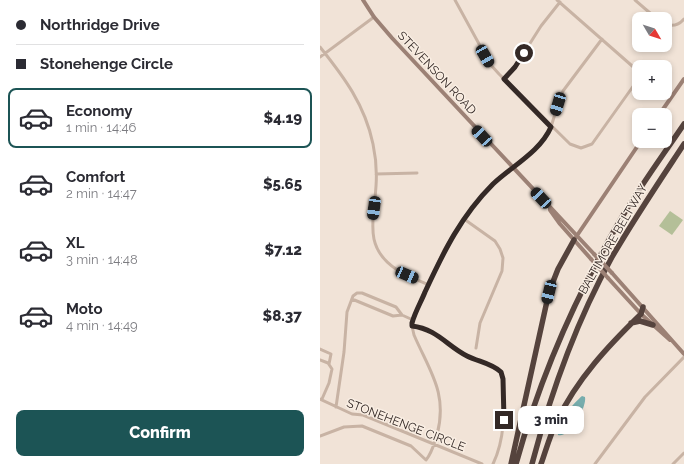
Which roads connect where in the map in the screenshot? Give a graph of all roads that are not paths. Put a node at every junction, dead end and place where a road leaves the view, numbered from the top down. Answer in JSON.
{"nodes":[{"id":1,"x":363,"y":0,"type":"edge"},
{"id":2,"x":455,"y":0,"type":"edge"},
{"id":3,"x":635,"y":0,"type":"edge"},
{"id":4,"x":558,"y":1,"type":"edge"},
{"id":5,"x":649,"y":12,"type":"edge"},
{"id":6,"x":374,"y":18,"type":"junction"},
{"id":7,"x":684,"y":19,"type":"edge"},
{"id":8,"x":672,"y":26,"type":"edge"},
{"id":9,"x":602,"y":39,"type":"junction"},
{"id":10,"x":320,"y":47,"type":"edge"},
{"id":11,"x":325,"y":53,"type":"junction"},
{"id":12,"x":320,"y":57,"type":"edge"},
{"id":13,"x":632,"y":66,"type":"edge"},
{"id":14,"x":504,"y":79,"type":"junction"},
{"id":15,"x":684,"y":79,"type":"edge"},
{"id":16,"x":632,"y":88,"type":"edge"},
{"id":17,"x":664,"y":108,"type":"edge"},
{"id":18,"x":684,"y":124,"type":"edge"},
{"id":19,"x":551,"y":127,"type":"junction"},
{"id":20,"x":684,"y":144,"type":"edge"},
{"id":21,"x":637,"y":148,"type":"edge"},
{"id":22,"x":512,"y":168,"type":"junction"},
{"id":23,"x":417,"y":173,"type":"dead end"},
{"id":24,"x":376,"y":174,"type":"junction"},
{"id":25,"x":464,"y":219,"type":"junction"},
{"id":26,"x":575,"y":238,"type":"junction"},
{"id":27,"x":429,"y":285,"type":"junction"},
{"id":28,"x":352,"y":299,"type":"junction"},
{"id":29,"x":643,"y":307,"type":"junction"},
{"id":30,"x":641,"y":314,"type":"junction"},
{"id":31,"x":402,"y":315,"type":"junction"},
{"id":32,"x":413,"y":320,"type":"junction"},
{"id":33,"x":631,"y":323,"type":"junction"},
{"id":34,"x":653,"y":325,"type":"junction"},
{"id":35,"x":412,"y":326,"type":"junction"},
{"id":36,"x":476,"y":348,"type":"dead end"},
{"id":37,"x":678,"y":348,"type":"junction"},
{"id":38,"x":320,"y":350,"type":"edge"},
{"id":39,"x":684,"y":354,"type":"edge"},
{"id":40,"x":684,"y":358,"type":"edge"},
{"id":41,"x":320,"y":360,"type":"edge"},
{"id":42,"x":329,"y":364,"type":"junction"},
{"id":43,"x":321,"y":399,"type":"edge"},
{"id":44,"x":336,"y":407,"type":"junction"},
{"id":45,"x":320,"y":436,"type":"edge"},
{"id":46,"x":434,"y":444,"type":"junction"},
{"id":47,"x":684,"y":453,"type":"edge"},
{"id":48,"x":482,"y":464,"type":"edge"},
{"id":49,"x":493,"y":464,"type":"edge"},
{"id":50,"x":511,"y":464,"type":"edge"},
{"id":51,"x":516,"y":464,"type":"edge"},
{"id":52,"x":532,"y":464,"type":"edge"},
{"id":53,"x":541,"y":464,"type":"edge"},
{"id":54,"x":594,"y":464,"type":"edge"},
{"id":55,"x":673,"y":464,"type":"edge"}],
"edges":[{"from":1,"to":6,"type":"main road","name":"STEVENSON ROAD"},
{"from":2,"to":14,"type":"street"},
{"from":3,"to":5,"type":"street"},
{"from":4,"to":9,"type":"street"},
{"from":4,"to":14,"type":"street"},
{"from":6,"to":11,"type":"street"},
{"from":6,"to":22,"type":"main road","name":"STEVENSON ROAD"},
{"from":7,"to":8,"type":"street"},
{"from":9,"to":13,"type":"street"},
{"from":9,"to":19,"type":"street"},
{"from":10,"to":11,"type":"street"},
{"from":11,"to":12,"type":"street"},
{"from":11,"to":24,"type":"street"},
{"from":14,"to":19,"type":"street"},
{"from":15,"to":17,"type":"main road"},
{"from":16,"to":19,"type":"street"},
{"from":18,"to":51,"type":"highway","name":"BALTIMORE BELTWAY"},
{"from":19,"to":22,"type":"street"},
{"from":20,"to":52,"type":"highway","name":"BALTIMORE BELTWAY"},
{"from":21,"to":26,"type":"main road"},
{"from":22,"to":25,"type":"street"},
{"from":22,"to":26,"type":"main road","name":"STEVENSON ROAD"},
{"from":23,"to":24,"type":"street"},
{"from":24,"to":27,"type":"street"},
{"from":25,"to":27,"type":"street"},
{"from":25,"to":36,"type":"street"},
{"from":26,"to":29,"type":"main road","name":"STEVENSON ROAD","bridge":true},
{"from":26,"to":30,"type":"main road","name":"STEVENSON ROAD","bridge":true},
{"from":26,"to":50,"type":"highway"},
{"from":27,"to":32,"type":"street"},
{"from":28,"to":31,"type":"street"},
{"from":28,"to":31,"type":"street"},
{"from":28,"to":44,"type":"street","name":"STONEHENGE CIRCLE"},
{"from":29,"to":30,"type":"highway"},
{"from":29,"to":37,"type":"main road","name":"STEVENSON ROAD"},
{"from":30,"to":33,"type":"highway"},
{"from":30,"to":34,"type":"main road","name":"STEVENSON ROAD"},
{"from":31,"to":32,"type":"street"},
{"from":32,"to":35,"type":"street"},
{"from":33,"to":34,"type":"highway"},
{"from":33,"to":53,"type":"highway"},
{"from":34,"to":37,"type":"main road","name":"STEVENSON ROAD"},
{"from":35,"to":46,"type":"street"},
{"from":35,"to":49,"type":"street"},
{"from":37,"to":39,"type":"main road","name":"STEVENSON ROAD"},
{"from":38,"to":42,"type":"street"},
{"from":40,"to":54,"type":"street"},
{"from":41,"to":42,"type":"street"},
{"from":42,"to":43,"type":"street"},
{"from":43,"to":44,"type":"street"},
{"from":44,"to":46,"type":"street","name":"STONEHENGE CIRCLE"},
{"from":45,"to":46,"type":"street"},
{"from":46,"to":48,"type":"street","name":"STONEHENGE CIRCLE"},
{"from":47,"to":55,"type":"street"}]}
